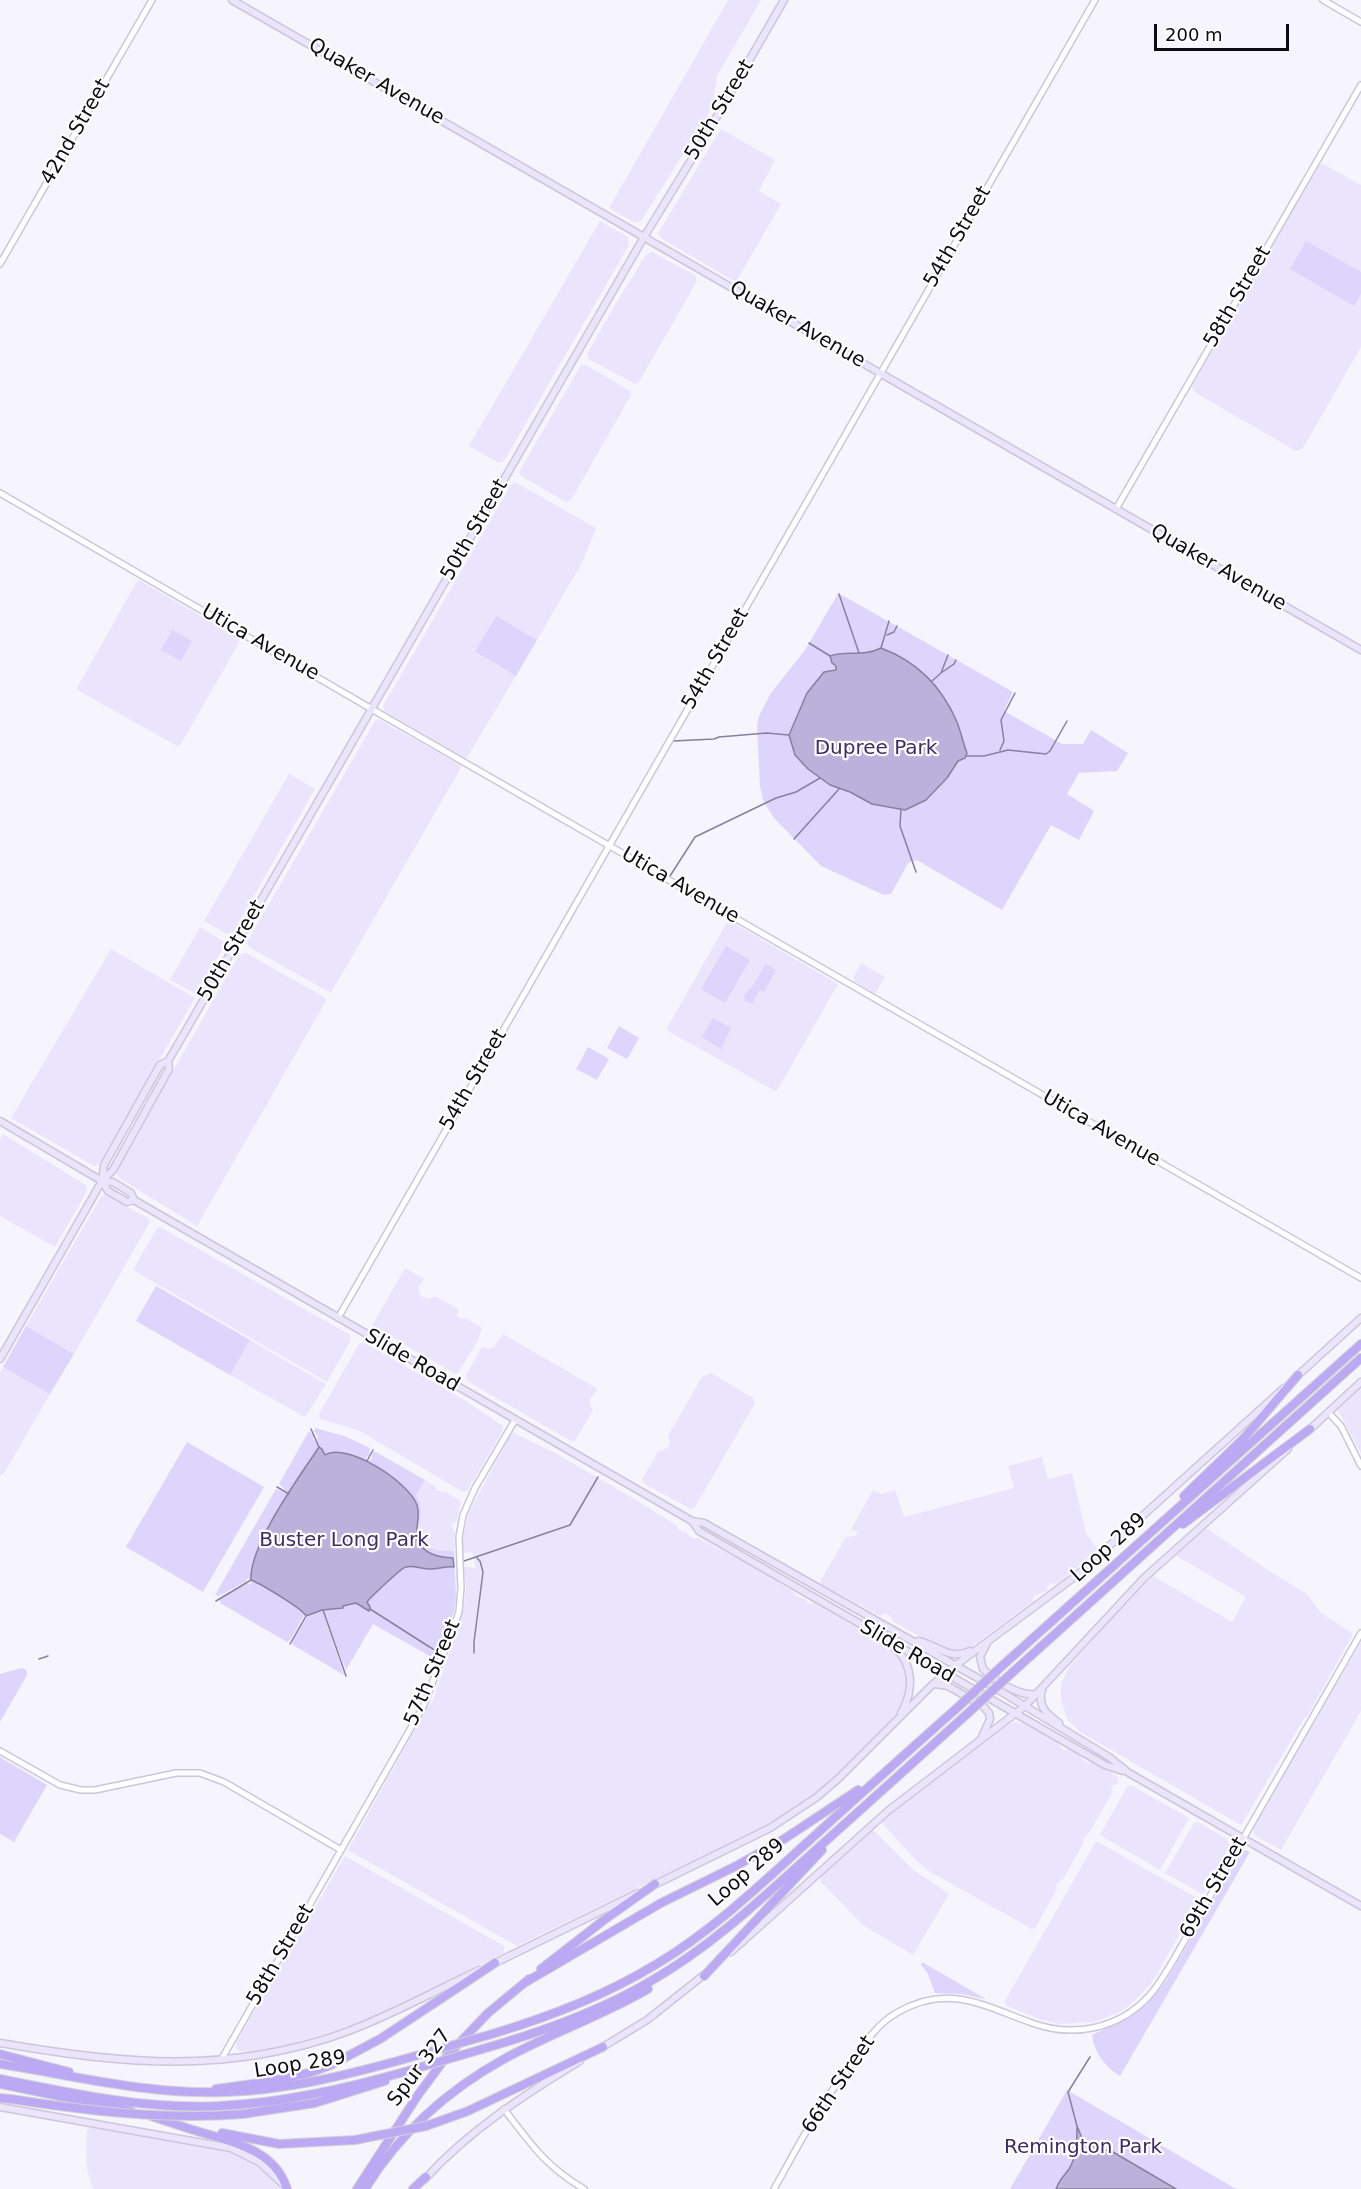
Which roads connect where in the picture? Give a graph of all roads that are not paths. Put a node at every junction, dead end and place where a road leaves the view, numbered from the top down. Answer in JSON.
{"nodes":[{"id":1,"x":152,"y":0,"type":"edge"},
{"id":2,"x":232,"y":0,"type":"edge"},
{"id":3,"x":784,"y":0,"type":"edge"},
{"id":4,"x":1095,"y":0,"type":"edge"},
{"id":5,"x":1323,"y":0,"type":"edge"},
{"id":6,"x":1361,"y":22,"type":"edge"},
{"id":7,"x":1361,"y":85,"type":"edge"},
{"id":8,"x":644,"y":237,"type":"junction"},
{"id":9,"x":0,"y":264,"type":"edge"},
{"id":10,"x":880,"y":373,"type":"junction"},
{"id":11,"x":0,"y":493,"type":"edge"},
{"id":12,"x":1116,"y":509,"type":"junction"},
{"id":13,"x":1361,"y":650,"type":"edge"},
{"id":14,"x":372,"y":708,"type":"junction"},
{"id":15,"x":609,"y":846,"type":"junction"},
{"id":16,"x":168,"y":1061,"type":"junction"},
{"id":17,"x":0,"y":1121,"type":"edge"},
{"id":18,"x":102,"y":1181,"type":"junction"},
{"id":19,"x":1361,"y":1278,"type":"edge"},
{"id":20,"x":338,"y":1318,"type":"junction"},
{"id":21,"x":1361,"y":1318,"type":"edge"},
{"id":22,"x":1361,"y":1344,"type":"edge"},
{"id":23,"x":1361,"y":1358,"type":"edge"},
{"id":24,"x":0,"y":1359,"type":"edge"},
{"id":25,"x":1298,"y":1375,"type":"junction"},
{"id":26,"x":1361,"y":1382,"type":"edge"},
{"id":27,"x":1329,"y":1412,"type":"junction"},
{"id":28,"x":515,"y":1420,"type":"junction"},
{"id":29,"x":1310,"y":1429,"type":"junction"},
{"id":30,"x":1361,"y":1466,"type":"edge"},
{"id":31,"x":692,"y":1521,"type":"junction"},
{"id":32,"x":1153,"y":1530,"type":"junction"},
{"id":33,"x":1142,"y":1556,"type":"junction"},
{"id":34,"x":1361,"y":1632,"type":"edge"},
{"id":35,"x":884,"y":1639,"type":"junction"},
{"id":36,"x":912,"y":1640,"type":"junction"},
{"id":37,"x":987,"y":1642,"type":"junction"},
{"id":38,"x":956,"y":1665,"type":"junction"},
{"id":39,"x":946,"y":1674,"type":"junction"},
{"id":40,"x":932,"y":1685,"type":"junction"},
{"id":41,"x":1041,"y":1690,"type":"junction"},
{"id":42,"x":1025,"y":1706,"type":"junction"},
{"id":43,"x":1016,"y":1714,"type":"junction"},
{"id":44,"x":897,"y":1721,"type":"junction"},
{"id":45,"x":1076,"y":1737,"type":"junction"},
{"id":46,"x":980,"y":1740,"type":"junction"},
{"id":47,"x":0,"y":1751,"type":"edge"},
{"id":48,"x":907,"y":1752,"type":"junction"},
{"id":49,"x":1129,"y":1773,"type":"junction"},
{"id":50,"x":843,"y":1826,"type":"junction"},
{"id":51,"x":1244,"y":1838,"type":"junction"},
{"id":52,"x":341,"y":1850,"type":"junction"},
{"id":53,"x":655,"y":1884,"type":"junction"},
{"id":54,"x":1361,"y":1906,"type":"edge"},
{"id":55,"x":495,"y":1963,"type":"junction"},
{"id":56,"x":667,"y":1972,"type":"junction"},
{"id":57,"x":704,"y":1976,"type":"junction"},
{"id":58,"x":526,"y":1982,"type":"junction"},
{"id":59,"x":994,"y":2008,"type":"joint"},
{"id":60,"x":0,"y":2043,"type":"edge"},
{"id":61,"x":603,"y":2047,"type":"junction"},
{"id":62,"x":0,"y":2054,"type":"edge"},
{"id":63,"x":221,"y":2060,"type":"junction"},
{"id":64,"x":0,"y":2064,"type":"edge"},
{"id":65,"x":404,"y":2072,"type":"junction"},
{"id":66,"x":0,"y":2079,"type":"edge"},
{"id":67,"x":0,"y":2084,"type":"edge"},
{"id":68,"x":114,"y":2085,"type":"junction"},
{"id":69,"x":197,"y":2092,"type":"junction"},
{"id":70,"x":0,"y":2098,"type":"edge"},
{"id":71,"x":0,"y":2107,"type":"edge"},
{"id":72,"x":504,"y":2109,"type":"junction"},
{"id":73,"x":177,"y":2124,"type":"junction"},
{"id":74,"x":426,"y":2177,"type":"joint"},
{"id":75,"x":360,"y":2187,"type":"edge"},
{"id":76,"x":286,"y":2189,"type":"edge"},
{"id":77,"x":414,"y":2189,"type":"edge"},
{"id":78,"x":584,"y":2189,"type":"edge"},
{"id":79,"x":774,"y":2189,"type":"edge"}],
"edges":[{"from":1,"to":9,"type":"street","name":"42nd Street"},
{"from":2,"to":8,"type":"main road","name":"Quaker Avenue"},
{"from":3,"to":8,"type":"main road","name":"50th Street"},
{"from":4,"to":10,"type":"street","name":"54th Street"},
{"from":5,"to":6,"type":"street"},
{"from":7,"to":12,"type":"street","name":"58th Street"},
{"from":8,"to":10,"type":"main road","name":"Quaker Avenue"},
{"from":8,"to":14,"type":"main road","name":"50th Street"},
{"from":10,"to":12,"type":"main road","name":"Quaker Avenue"},
{"from":10,"to":15,"type":"street","name":"54th Street"},
{"from":11,"to":14,"type":"street","name":"Utica Avenue"},
{"from":12,"to":13,"type":"main road","name":"Quaker Avenue"},
{"from":14,"to":15,"type":"street","name":"Utica Avenue"},
{"from":14,"to":16,"type":"main road","name":"50th Street"},
{"from":15,"to":19,"type":"street","name":"Utica Avenue"},
{"from":15,"to":20,"type":"street","name":"54th Street"},
{"from":16,"to":18,"type":"main road","name":"50th Street"},
{"from":16,"to":18,"type":"main road","name":"50th Street"},
{"from":17,"to":18,"type":"main road","name":"Slide Road"},
{"from":18,"to":20,"type":"main road","name":"Slide Road"},
{"from":18,"to":24,"type":"main road","name":"50th Street"},
{"from":20,"to":28,"type":"main road","name":"Slide Road"},
{"from":21,"to":25,"type":"main road"},
{"from":22,"to":32,"type":"highway","name":"Loop 289"},
{"from":23,"to":33,"type":"highway","name":"Loop 289"},
{"from":25,"to":32,"type":"highway"},
{"from":25,"to":37,"type":"main road"},
{"from":26,"to":27,"type":"main road"},
{"from":27,"to":29,"type":"main road"},
{"from":27,"to":30,"type":"street"},
{"from":28,"to":31,"type":"main road","name":"Slide Road"},
{"from":28,"to":52,"type":"street","name":"57th Street"},
{"from":29,"to":33,"type":"highway"},
{"from":29,"to":41,"type":"main road"},
{"from":31,"to":35,"type":"main road","name":"Slide Road"},
{"from":31,"to":36,"type":"main road","name":"Slide Road"},
{"from":32,"to":48,"type":"highway","name":"Loop 289","bridge":true},
{"from":33,"to":50,"type":"highway","name":"Loop 289","bridge":true},
{"from":34,"to":51,"type":"street","name":"69th Street"},
{"from":35,"to":39,"type":"main road","name":"Slide Road"},
{"from":35,"to":44,"type":"main road"},
{"from":36,"to":37,"type":"main road"},
{"from":36,"to":38,"type":"main road","name":"Slide Road"},
{"from":37,"to":38,"type":"main road"},
{"from":37,"to":41,"type":"main road"},
{"from":38,"to":39,"type":"main road"},
{"from":38,"to":42,"type":"main road","name":"Slide Road"},
{"from":39,"to":40,"type":"main road"},
{"from":39,"to":43,"type":"main road","name":"Slide Road"},
{"from":40,"to":44,"type":"main road"},
{"from":40,"to":46,"type":"main road"},
{"from":41,"to":42,"type":"main road"},
{"from":41,"to":45,"type":"main road"},
{"from":42,"to":43,"type":"main road"},
{"from":42,"to":45,"type":"main road","name":"Slide Road"},
{"from":43,"to":46,"type":"main road"},
{"from":43,"to":49,"type":"main road","name":"Slide Road"},
{"from":44,"to":53,"type":"main road"},
{"from":45,"to":49,"type":"main road","name":"Slide Road"},
{"from":46,"to":57,"type":"main road"},
{"from":47,"to":52,"type":"street"},
{"from":48,"to":58,"type":"highway"},
{"from":48,"to":69,"type":"highway","name":"Loop 289","bridge":true},
{"from":49,"to":51,"type":"main road","name":"Slide Road"},
{"from":50,"to":56,"type":"highway","name":"Loop 289"},
{"from":50,"to":57,"type":"highway"},
{"from":51,"to":54,"type":"main road","name":"Slide Road"},
{"from":51,"to":59,"type":"street","name":"69th Street"},
{"from":52,"to":63,"type":"street","name":"58th Street"},
{"from":53,"to":55,"type":"main road"},
{"from":53,"to":58,"type":"highway"},
{"from":55,"to":63,"type":"main road"},
{"from":55,"to":69,"type":"highway"},
{"from":56,"to":65,"type":"highway","name":"Loop 289","bridge":true},
{"from":56,"to":75,"type":"highway"},
{"from":57,"to":61,"type":"main road"},
{"from":58,"to":75,"type":"highway","name":"Spur 327"},
{"from":59,"to":79,"type":"street","name":"66th Street"},
{"from":60,"to":63,"type":"main road"},
{"from":61,"to":72,"type":"main road"},
{"from":61,"to":73,"type":"highway","bridge":true},
{"from":62,"to":68,"type":"highway"},
{"from":64,"to":68,"type":"highway","name":"Loop 289"},
{"from":65,"to":66,"type":"highway","name":"Loop 289"},
{"from":65,"to":70,"type":"highway","bridge":true},
{"from":67,"to":73,"type":"highway"},
{"from":68,"to":69,"type":"highway","name":"Loop 289"},
{"from":71,"to":76,"type":"main road"},
{"from":72,"to":74,"type":"main road"},
{"from":72,"to":78,"type":"street"},
{"from":73,"to":76,"type":"highway"},
{"from":74,"to":77,"type":"highway"}]}
